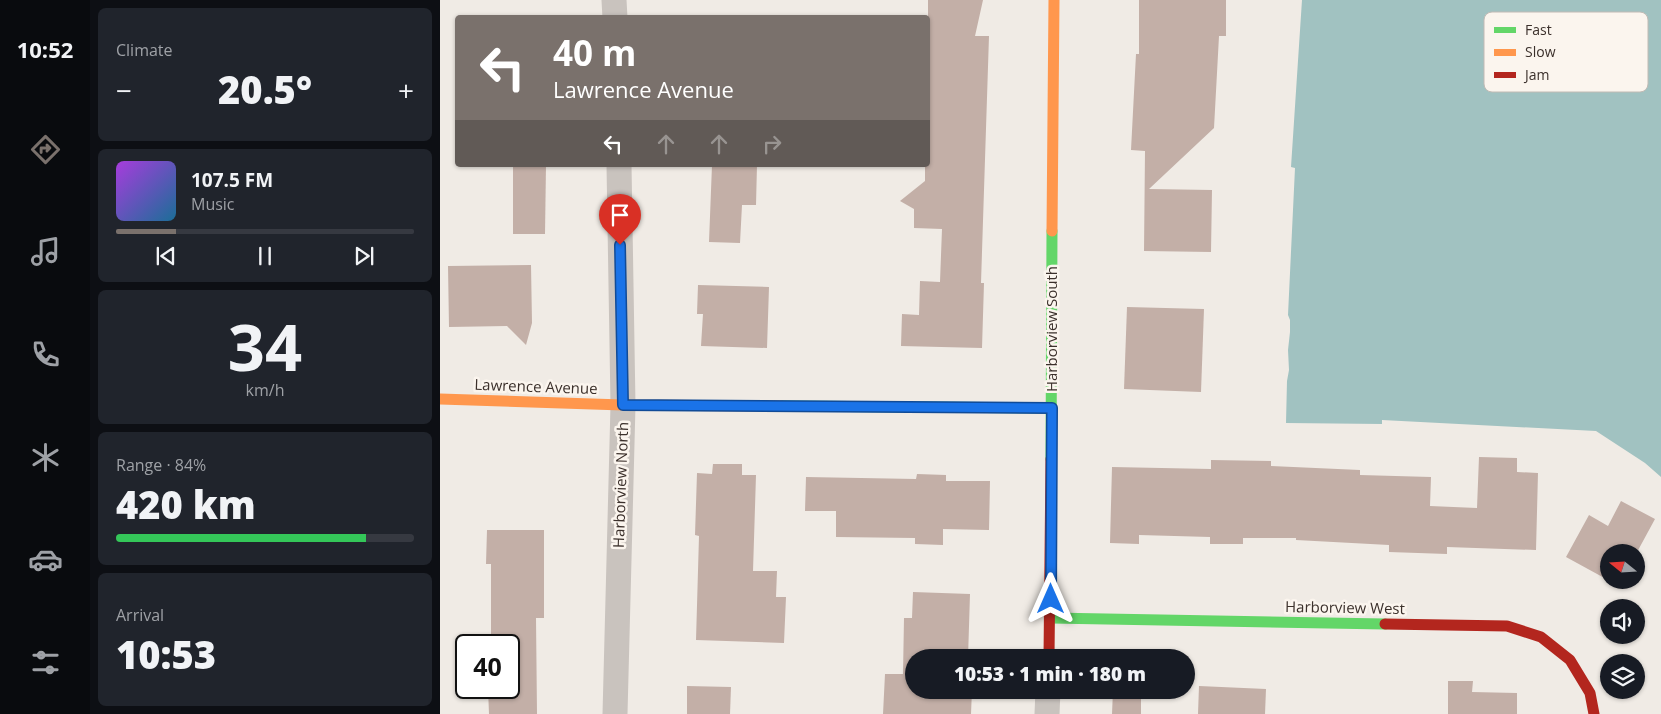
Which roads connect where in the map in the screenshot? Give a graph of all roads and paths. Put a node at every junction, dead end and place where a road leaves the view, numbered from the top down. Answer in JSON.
{"nodes":[{"id":1,"x":614,"y":0,"type":"edge"},
{"id":2,"x":1054,"y":0,"type":"edge"},
{"id":3,"x":615,"y":15,"type":"edge"},
{"id":4,"x":619,"y":167,"type":"edge"},
{"id":5,"x":440,"y":399,"type":"edge"},
{"id":6,"x":623,"y":405,"type":"junction"},
{"id":7,"x":1052,"y":408,"type":"junction"},
{"id":8,"x":1050,"y":618,"type":"junction"},
{"id":9,"x":1049,"y":649,"type":"edge"},
{"id":10,"x":1048,"y":699,"type":"edge"},
{"id":11,"x":615,"y":714,"type":"edge"},
{"id":12,"x":1047,"y":714,"type":"edge"},
{"id":13,"x":1594,"y":714,"type":"edge"}],
"edges":[{"from":1,"to":3,"type":"street"},
{"from":2,"to":7,"type":"street","name":"Harborview South"},
{"from":4,"to":6,"type":"street","name":"Harborview North"},
{"from":5,"to":6,"type":"street","name":"Lawrence Avenue"},
{"from":6,"to":7,"type":"street","name":"Lawrence Avenue"},
{"from":6,"to":11,"type":"street","name":"Harborview North"},
{"from":7,"to":8,"type":"street","name":"Harborview South"},
{"from":8,"to":9,"type":"street","name":"Harborview South"},
{"from":8,"to":13,"type":"street","name":"Harborview West"},
{"from":10,"to":12,"type":"street"}]}
